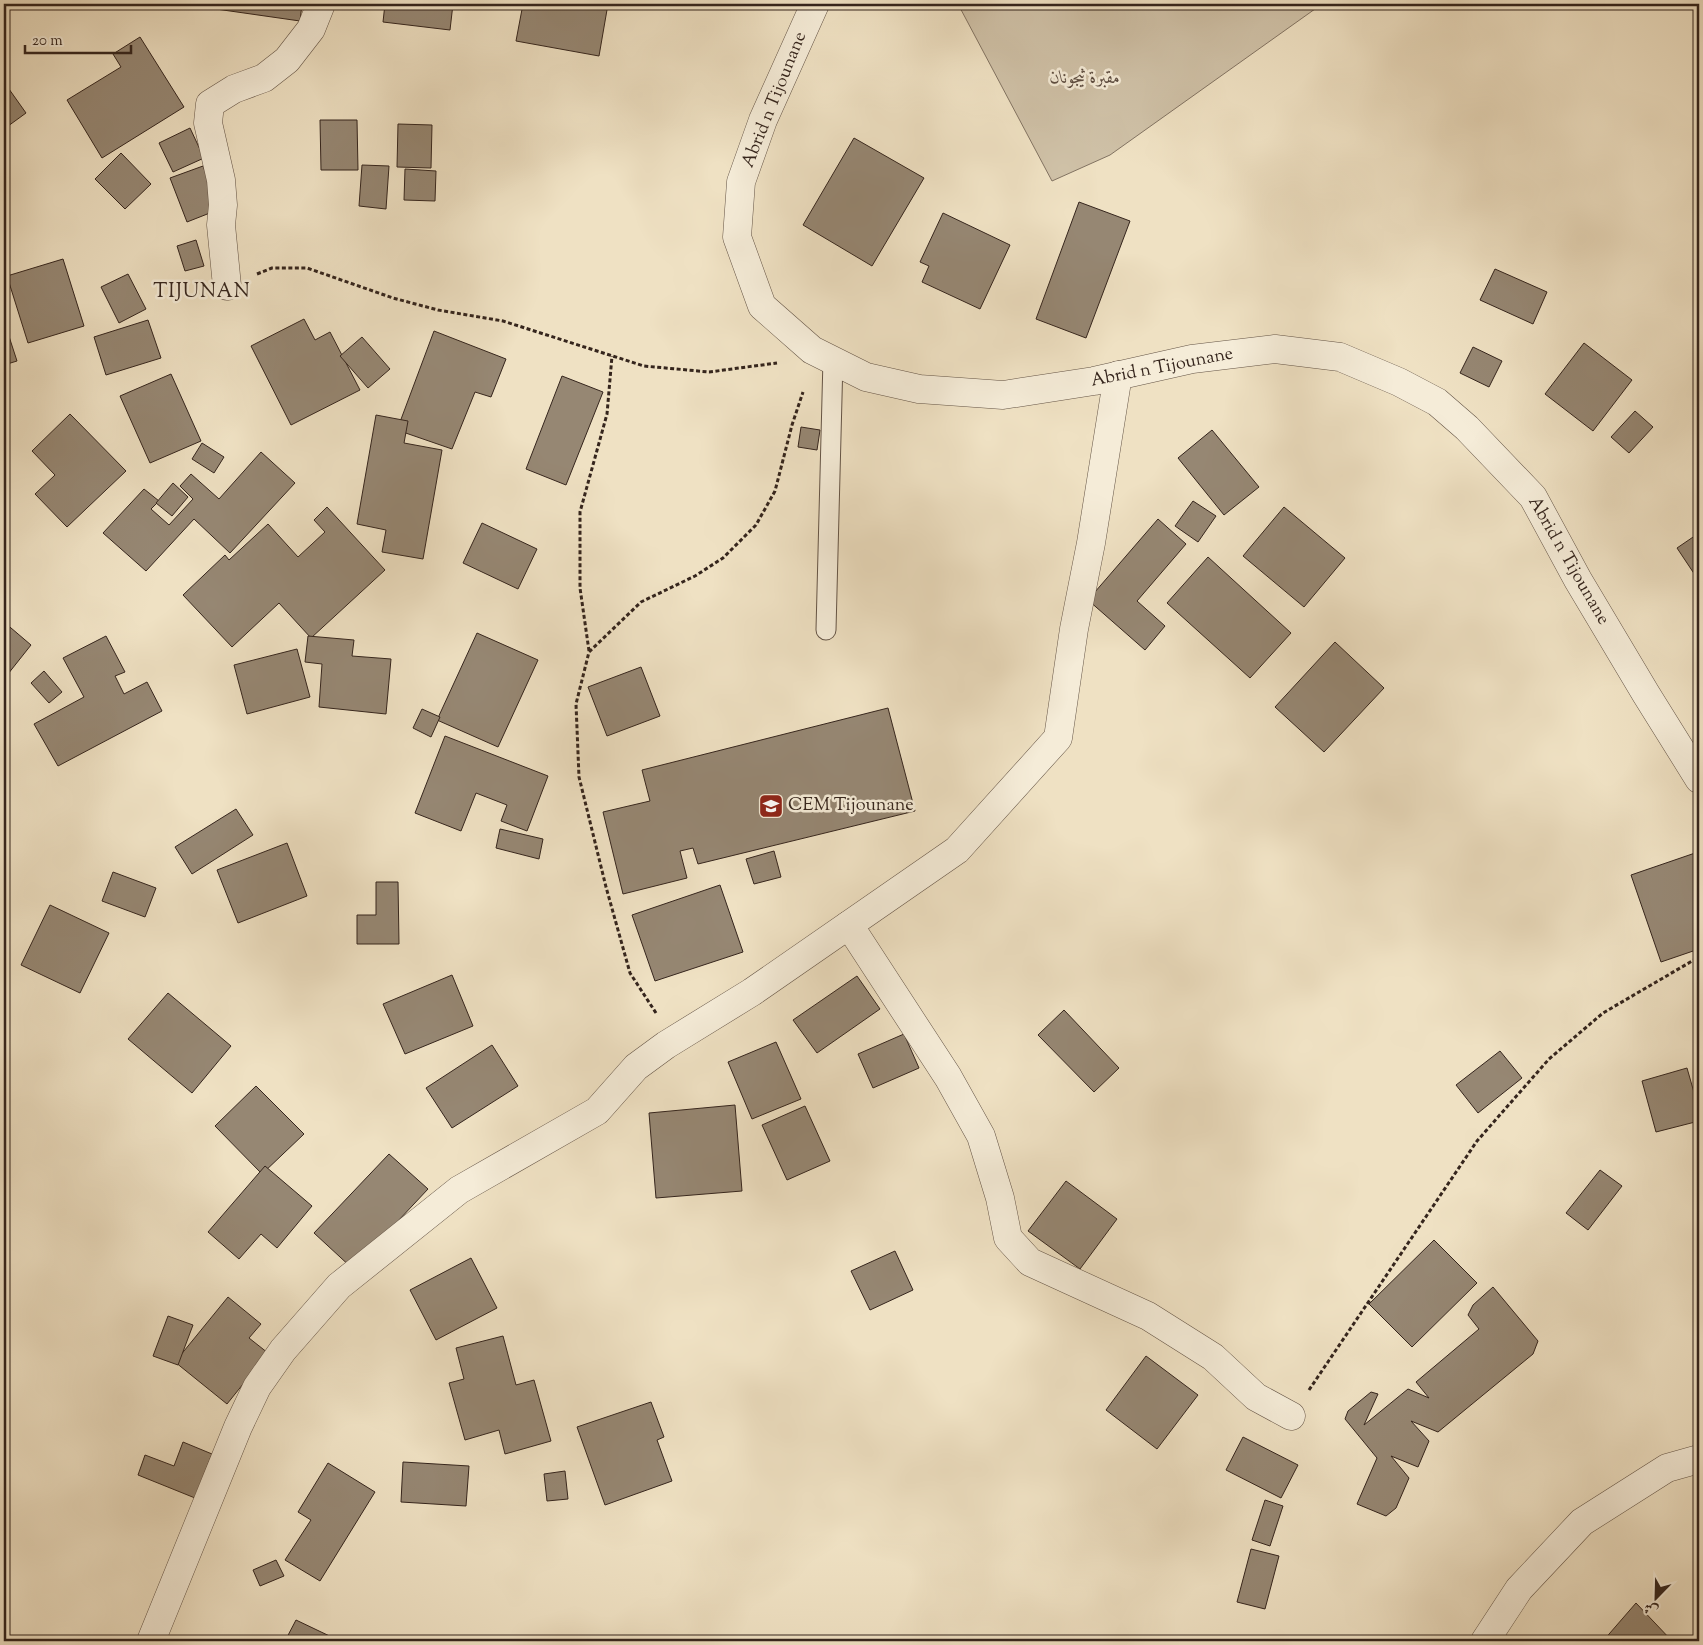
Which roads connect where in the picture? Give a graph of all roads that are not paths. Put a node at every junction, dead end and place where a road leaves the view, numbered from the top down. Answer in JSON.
{"nodes":[{"id":1,"x":322,"y":4,"type":"edge"},
{"id":2,"x":816,"y":4,"type":"edge"},
{"id":3,"x":227,"y":286,"type":"road end"},
{"id":4,"x":822,"y":354,"type":"junction"},
{"id":5,"x":1118,"y":375,"type":"junction"},
{"id":6,"x":826,"y":630,"type":"dead end"},
{"id":7,"x":1699,"y":779,"type":"edge"},
{"id":8,"x":849,"y":925,"type":"junction"},
{"id":9,"x":1291,"y":1416,"type":"road end"},
{"id":10,"x":1699,"y":1459,"type":"edge"},
{"id":11,"x":151,"y":1641,"type":"edge"},
{"id":12,"x":1485,"y":1641,"type":"edge"}],
"edges":[{"from":1,"to":3,"type":"street"},
{"from":2,"to":4,"type":"street","name":"Abrid n Tijounane"},
{"from":4,"to":5,"type":"street","name":"Abrid n Tijounane"},
{"from":4,"to":6,"type":"lane"},
{"from":5,"to":7,"type":"street","name":"Abrid n Tijounane"},
{"from":5,"to":8,"type":"street"},
{"from":8,"to":9,"type":"street"},
{"from":8,"to":11,"type":"street"},
{"from":10,"to":12,"type":"street"}]}
